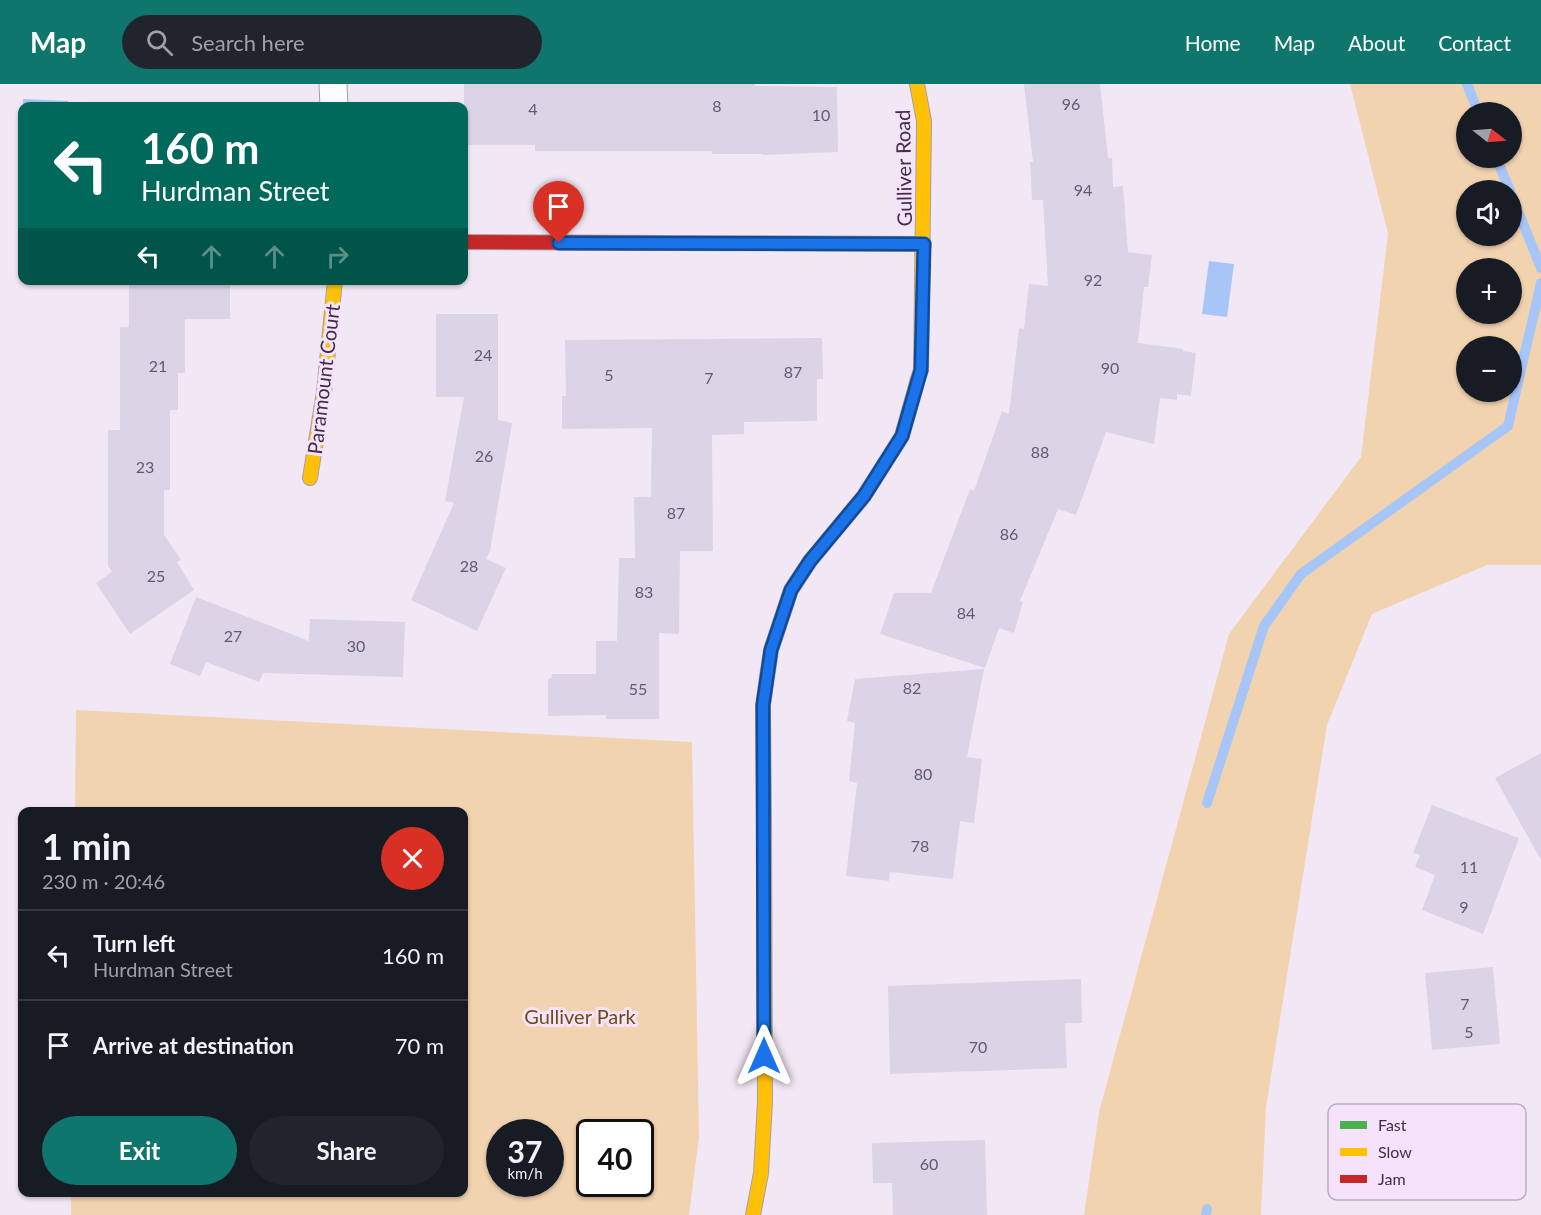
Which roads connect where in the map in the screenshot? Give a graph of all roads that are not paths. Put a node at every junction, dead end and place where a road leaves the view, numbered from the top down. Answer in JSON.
{"nodes":[{"id":1,"x":333,"y":84,"type":"edge"},
{"id":2,"x":917,"y":84,"type":"edge"},
{"id":3,"x":334,"y":102,"type":"edge"},
{"id":4,"x":468,"y":242,"type":"edge"},
{"id":5,"x":924,"y":244,"type":"junction"},
{"id":6,"x":335,"y":285,"type":"edge"},
{"id":7,"x":310,"y":478,"type":"dead end"},
{"id":8,"x":753,"y":1215,"type":"edge"}],
"edges":[{"from":1,"to":3,"type":"street"},
{"from":2,"to":5,"type":"street","name":"Gulliver Road"},
{"from":4,"to":5,"type":"street"},
{"from":5,"to":8,"type":"street","name":"Gulliver Road"},
{"from":6,"to":7,"type":"street","name":"Paramount Court"}]}
